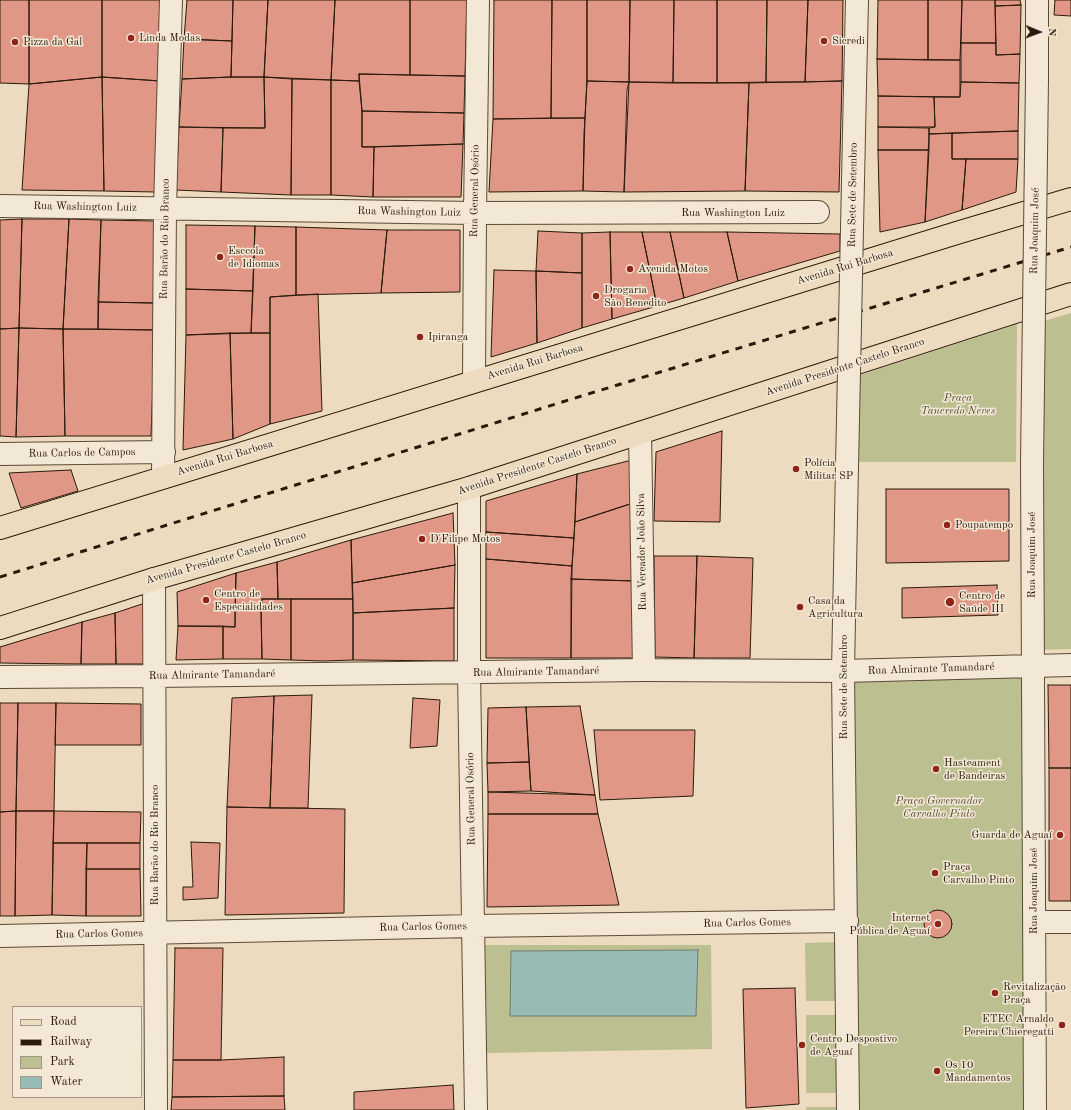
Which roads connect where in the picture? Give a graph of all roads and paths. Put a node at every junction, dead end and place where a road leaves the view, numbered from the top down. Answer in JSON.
{"nodes":[{"id":1,"x":171,"y":0,"type":"edge"},
{"id":2,"x":478,"y":0,"type":"edge"},
{"id":3,"x":857,"y":0,"type":"edge"},
{"id":4,"x":1037,"y":0,"type":"edge"},
{"id":5,"x":1071,"y":199,"type":"edge"},
{"id":6,"x":0,"y":206,"type":"edge"},
{"id":7,"x":165,"y":208,"type":"junction"},
{"id":8,"x":818,"y":212,"type":"dead end"},
{"id":9,"x":475,"y":213,"type":"junction"},
{"id":10,"x":1071,"y":294,"type":"edge"},
{"id":11,"x":474,"y":381,"type":"junction"},
{"id":12,"x":640,"y":433,"type":"junction"},
{"id":13,"x":164,"y":452,"type":"junction"},
{"id":14,"x":0,"y":454,"type":"edge"},
{"id":15,"x":163,"y":477,"type":"junction"},
{"id":16,"x":469,"y":488,"type":"junction"},
{"id":17,"x":0,"y":528,"type":"edge"},
{"id":18,"x":154,"y":579,"type":"junction"},
{"id":19,"x":0,"y":628,"type":"edge"},
{"id":20,"x":1071,"y":665,"type":"edge"},
{"id":21,"x":1033,"y":666,"type":"junction"},
{"id":22,"x":644,"y":670,"type":"junction"},
{"id":23,"x":843,"y":671,"type":"junction"},
{"id":24,"x":470,"y":672,"type":"junction"},
{"id":25,"x":155,"y":676,"type":"junction"},
{"id":26,"x":0,"y":677,"type":"edge"},
{"id":27,"x":846,"y":921,"type":"junction"},
{"id":28,"x":1034,"y":922,"type":"junction"},
{"id":29,"x":1071,"y":922,"type":"edge"},
{"id":30,"x":473,"y":926,"type":"junction"},
{"id":31,"x":156,"y":933,"type":"junction"},
{"id":32,"x":0,"y":936,"type":"edge"},
{"id":33,"x":156,"y":1110,"type":"edge"},
{"id":34,"x":476,"y":1110,"type":"edge"},
{"id":35,"x":848,"y":1110,"type":"edge"},
{"id":36,"x":1035,"y":1110,"type":"edge"}],
"edges":[{"from":1,"to":7,"type":"street","name":"Rua Barão do Rio Branco"},
{"from":2,"to":9,"type":"street","name":"Rua General Osório"},
{"from":3,"to":23,"type":"street","name":"Rua Sete de Setembro","bridge":true},
{"from":4,"to":21,"type":"street","name":"Rua Joaquim José","bridge":true},
{"from":5,"to":11,"type":"main road","name":"Avenida Rui Barbosa"},
{"from":6,"to":7,"type":"street","name":"Rua Washington Luiz"},
{"from":7,"to":9,"type":"street","name":"Rua Washington Luiz"},
{"from":7,"to":13,"type":"street","name":"Rua Barão do Rio Branco"},
{"from":8,"to":9,"type":"street","name":"Rua Washington Luiz"},
{"from":9,"to":11,"type":"street","name":"Rua General Osório"},
{"from":10,"to":12,"type":"main road","name":"Avenida Presidente Castelo Branco"},
{"from":11,"to":15,"type":"main road","name":"Avenida Rui Barbosa"},
{"from":12,"to":16,"type":"main road","name":"Avenida Presidente Castelo Branco"},
{"from":12,"to":22,"type":"street","name":"Rua Vereador João Silva"},
{"from":13,"to":14,"type":"street","name":"Rua Carlos de Campos"},
{"from":13,"to":15,"type":"street","name":"Rua Barão do Rio Branco"},
{"from":15,"to":17,"type":"main road","name":"Avenida Rui Barbosa"},
{"from":16,"to":18,"type":"main road","name":"Avenida Presidente Castelo Branco"},
{"from":16,"to":24,"type":"street","name":"Rua General Osório"},
{"from":18,"to":19,"type":"main road","name":"Avenida Presidente Castelo Branco"},
{"from":18,"to":25,"type":"street","name":"Rua Barão do Rio Branco"},
{"from":20,"to":21,"type":"street","name":"Rua Almirante Tamandaré"},
{"from":21,"to":23,"type":"street","name":"Rua Almirante Tamandaré"},
{"from":21,"to":28,"type":"street","name":"Rua Joaquim José"},
{"from":22,"to":23,"type":"street","name":"Rua Almirante Tamandaré"},
{"from":22,"to":24,"type":"street","name":"Rua Almirante Tamandaré"},
{"from":23,"to":27,"type":"street","name":"Rua Sete de Setembro"},
{"from":24,"to":25,"type":"street","name":"Rua Almirante Tamandaré"},
{"from":24,"to":30,"type":"street","name":"Rua General Osório"},
{"from":25,"to":26,"type":"street","name":"Rua Almirante Tamandaré"},
{"from":25,"to":31,"type":"street","name":"Rua Barão do Rio Branco"},
{"from":27,"to":30,"type":"street","name":"Rua Carlos Gomes"},
{"from":27,"to":35,"type":"street","name":"Rua Sete de Setembro"},
{"from":28,"to":29,"type":"street"},
{"from":28,"to":36,"type":"street","name":"Rua Joaquim José"},
{"from":30,"to":31,"type":"street","name":"Rua Carlos Gomes"},
{"from":30,"to":34,"type":"street","name":"Rua General Osório"},
{"from":31,"to":32,"type":"street","name":"Rua Carlos Gomes"},
{"from":31,"to":33,"type":"street","name":"Rua Barão do Rio Branco"}]}
